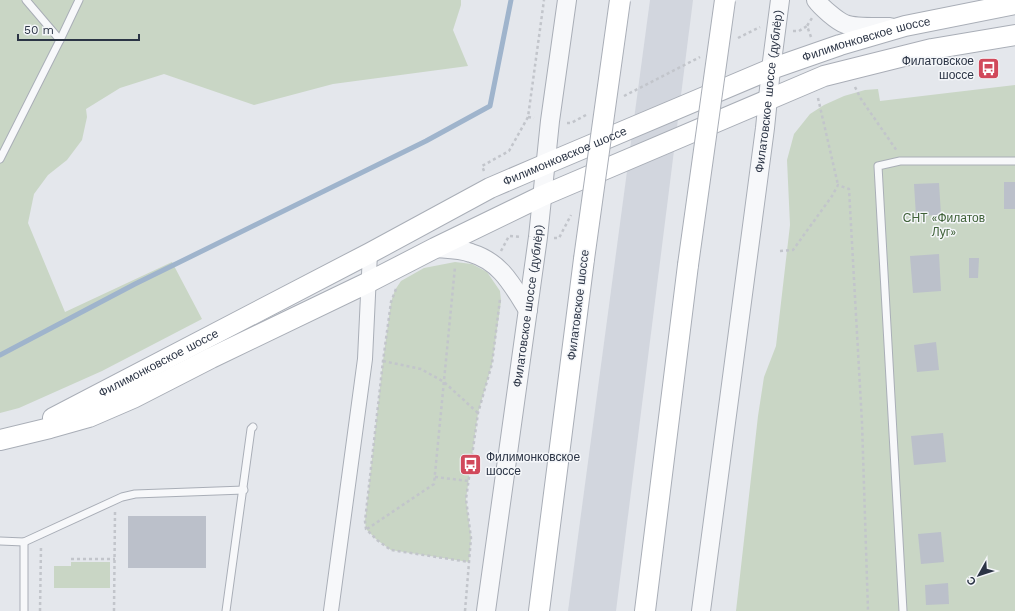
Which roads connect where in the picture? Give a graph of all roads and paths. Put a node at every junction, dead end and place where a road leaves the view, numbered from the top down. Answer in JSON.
{"nodes":[{"id":1,"x":26,"y":0,"type":"edge"},
{"id":2,"x":78,"y":0,"type":"edge"},
{"id":3,"x":544,"y":0,"type":"edge"},
{"id":4,"x":567,"y":0,"type":"edge"},
{"id":5,"x":620,"y":0,"type":"edge"},
{"id":6,"x":725,"y":0,"type":"edge"},
{"id":7,"x":780,"y":0,"type":"edge"},
{"id":8,"x":816,"y":0,"type":"edge"},
{"id":9,"x":1015,"y":4,"type":"edge"},
{"id":10,"x":807,"y":26,"type":"dead end"},
{"id":11,"x":905,"y":26,"type":"junction"},
{"id":12,"x":776,"y":30,"type":"junction"},
{"id":13,"x":1015,"y":35,"type":"edge"},
{"id":14,"x":60,"y":40,"type":"junction"},
{"id":15,"x":731,"y":41,"type":"dead end"},
{"id":16,"x":703,"y":55,"type":"dead end"},
{"id":17,"x":771,"y":69,"type":"junction"},
{"id":18,"x":855,"y":86,"type":"dead end"},
{"id":19,"x":817,"y":95,"type":"dead end"},
{"id":20,"x":620,"y":98,"type":"dead end"},
{"id":21,"x":768,"y":100,"type":"junction"},
{"id":22,"x":592,"y":112,"type":"dead end"},
{"id":23,"x":528,"y":117,"type":"junction"},
{"id":24,"x":550,"y":121,"type":"junction"},
{"id":25,"x":0,"y":159,"type":"edge"},
{"id":26,"x":900,"y":161,"type":"junction"},
{"id":27,"x":1015,"y":161,"type":"edge"},
{"id":28,"x":546,"y":164,"type":"junction"},
{"id":29,"x":482,"y":166,"type":"dead end"},
{"id":30,"x":838,"y":185,"type":"junction"},
{"id":31,"x":542,"y":196,"type":"junction"},
{"id":32,"x":572,"y":212,"type":"dead end"},
{"id":33,"x":538,"y":238,"type":"junction"},
{"id":34,"x":434,"y":248,"type":"junction"},
{"id":35,"x":780,"y":251,"type":"dead end"},
{"id":36,"x":370,"y":253,"type":"junction"},
{"id":37,"x":455,"y":262,"type":"dead end"},
{"id":38,"x":492,"y":262,"type":"junction"},
{"id":39,"x":369,"y":282,"type":"junction"},
{"id":40,"x":398,"y":286,"type":"dead end"},
{"id":41,"x":500,"y":296,"type":"dead end"},
{"id":42,"x":528,"y":310,"type":"junction"},
{"id":43,"x":365,"y":359,"type":"junction"},
{"id":44,"x":383,"y":361,"type":"junction"},
{"id":45,"x":444,"y":382,"type":"junction"},
{"id":46,"x":478,"y":413,"type":"junction"},
{"id":47,"x":253,"y":427,"type":"dead end"},
{"id":48,"x":6,"y":438,"type":"edge"},
{"id":49,"x":434,"y":477,"type":"junction"},
{"id":50,"x":469,"y":481,"type":"junction"},
{"id":51,"x":244,"y":490,"type":"junction"},
{"id":52,"x":115,"y":500,"type":"junction"},
{"id":53,"x":366,"y":529,"type":"junction"},
{"id":54,"x":41,"y":534,"type":"junction"},
{"id":55,"x":0,"y":541,"type":"edge"},
{"id":56,"x":24,"y":542,"type":"junction"},
{"id":57,"x":71,"y":559,"type":"dead end"},
{"id":58,"x":114,"y":559,"type":"junction"},
{"id":59,"x":469,"y":562,"type":"junction"},
{"id":60,"x":24,"y":611,"type":"edge"},
{"id":61,"x":40,"y":611,"type":"edge"},
{"id":62,"x":114,"y":611,"type":"edge"},
{"id":63,"x":226,"y":611,"type":"edge"},
{"id":64,"x":331,"y":611,"type":"edge"},
{"id":65,"x":465,"y":611,"type":"edge"},
{"id":66,"x":486,"y":611,"type":"edge"},
{"id":67,"x":539,"y":611,"type":"edge"},
{"id":68,"x":645,"y":611,"type":"edge"},
{"id":69,"x":701,"y":611,"type":"edge"},
{"id":70,"x":868,"y":611,"type":"edge"},
{"id":71,"x":903,"y":611,"type":"edge"}],
"edges":[{"from":1,"to":14,"type":"lane"},
{"from":2,"to":14,"type":"lane"},
{"from":3,"to":23,"type":"path"},
{"from":4,"to":24,"type":"street","name":"Филатовское шоссе (дублёр)"},
{"from":5,"to":67,"type":"main road","name":"Филатовское шоссе","bridge":true},
{"from":6,"to":68,"type":"main road","bridge":true},
{"from":7,"to":12,"type":"street","name":"Филатовское шоссе (дублёр)"},
{"from":8,"to":11,"type":"street"},
{"from":9,"to":11,"type":"main road","name":"Филимонковское шоссе"},
{"from":10,"to":12,"type":"path"},
{"from":11,"to":17,"type":"main road","name":"Филимонковское шоссе"},
{"from":12,"to":15,"type":"path"},
{"from":12,"to":17,"type":"street","name":"Филатовское шоссе (дублёр)"},
{"from":13,"to":21,"type":"main road","name":"Филимонковское шоссе"},
{"from":14,"to":25,"type":"lane"},
{"from":16,"to":20,"type":"path"},
{"from":17,"to":21,"type":"street","name":"Филатовское шоссе (дублёр)"},
{"from":17,"to":28,"type":"main road","name":"Филимонковское шоссе"},
{"from":18,"to":26,"type":"path"},
{"from":19,"to":30,"type":"path"},
{"from":21,"to":31,"type":"main road","name":"Филимонковское шоссе"},
{"from":21,"to":69,"type":"street","name":"Филатовское шоссе (дублёр)"},
{"from":22,"to":24,"type":"path"},
{"from":23,"to":24,"type":"path"},
{"from":23,"to":29,"type":"path"},
{"from":24,"to":28,"type":"street","name":"Филатовское шоссе (дублёр)"},
{"from":26,"to":27,"type":"lane"},
{"from":26,"to":71,"type":"lane"},
{"from":28,"to":31,"type":"street","name":"Филатовское шоссе (дублёр)"},
{"from":28,"to":36,"type":"main road","name":"Филимонковское шоссе"},
{"from":30,"to":35,"type":"path"},
{"from":30,"to":70,"type":"path"},
{"from":31,"to":33,"type":"street","name":"Филатовское шоссе (дублёр)"},
{"from":31,"to":34,"type":"main road","name":"Филимонковское шоссе"},
{"from":32,"to":33,"type":"path"},
{"from":33,"to":38,"type":"path"},
{"from":33,"to":42,"type":"street","name":"Филатовское шоссе (дублёр)"},
{"from":34,"to":38,"type":"street"},
{"from":34,"to":39,"type":"main road","name":"Филимонковское шоссе"},
{"from":36,"to":39,"type":"street"},
{"from":36,"to":48,"type":"main road","name":"Филимонковское шоссе"},
{"from":37,"to":45,"type":"path"},
{"from":38,"to":42,"type":"street"},
{"from":39,"to":43,"type":"street"},
{"from":39,"to":48,"type":"main road","name":"Филимонковское шоссе"},
{"from":40,"to":44,"type":"path"},
{"from":41,"to":46,"type":"path"},
{"from":42,"to":66,"type":"street","name":"Филатовское шоссе (дублёр)"},
{"from":43,"to":44,"type":"path"},
{"from":43,"to":64,"type":"street"},
{"from":44,"to":45,"type":"path"},
{"from":44,"to":53,"type":"path"},
{"from":45,"to":46,"type":"path"},
{"from":45,"to":49,"type":"path"},
{"from":46,"to":50,"type":"path"},
{"from":47,"to":51,"type":"lane"},
{"from":49,"to":50,"type":"path"},
{"from":49,"to":53,"type":"path"},
{"from":50,"to":59,"type":"path"},
{"from":51,"to":52,"type":"lane"},
{"from":51,"to":63,"type":"lane"},
{"from":52,"to":54,"type":"lane"},
{"from":52,"to":58,"type":"path"},
{"from":53,"to":59,"type":"path"},
{"from":54,"to":56,"type":"lane"},
{"from":54,"to":61,"type":"path"},
{"from":55,"to":56,"type":"lane"},
{"from":56,"to":60,"type":"lane"},
{"from":57,"to":58,"type":"path"},
{"from":58,"to":62,"type":"path"},
{"from":59,"to":65,"type":"path"}]}
